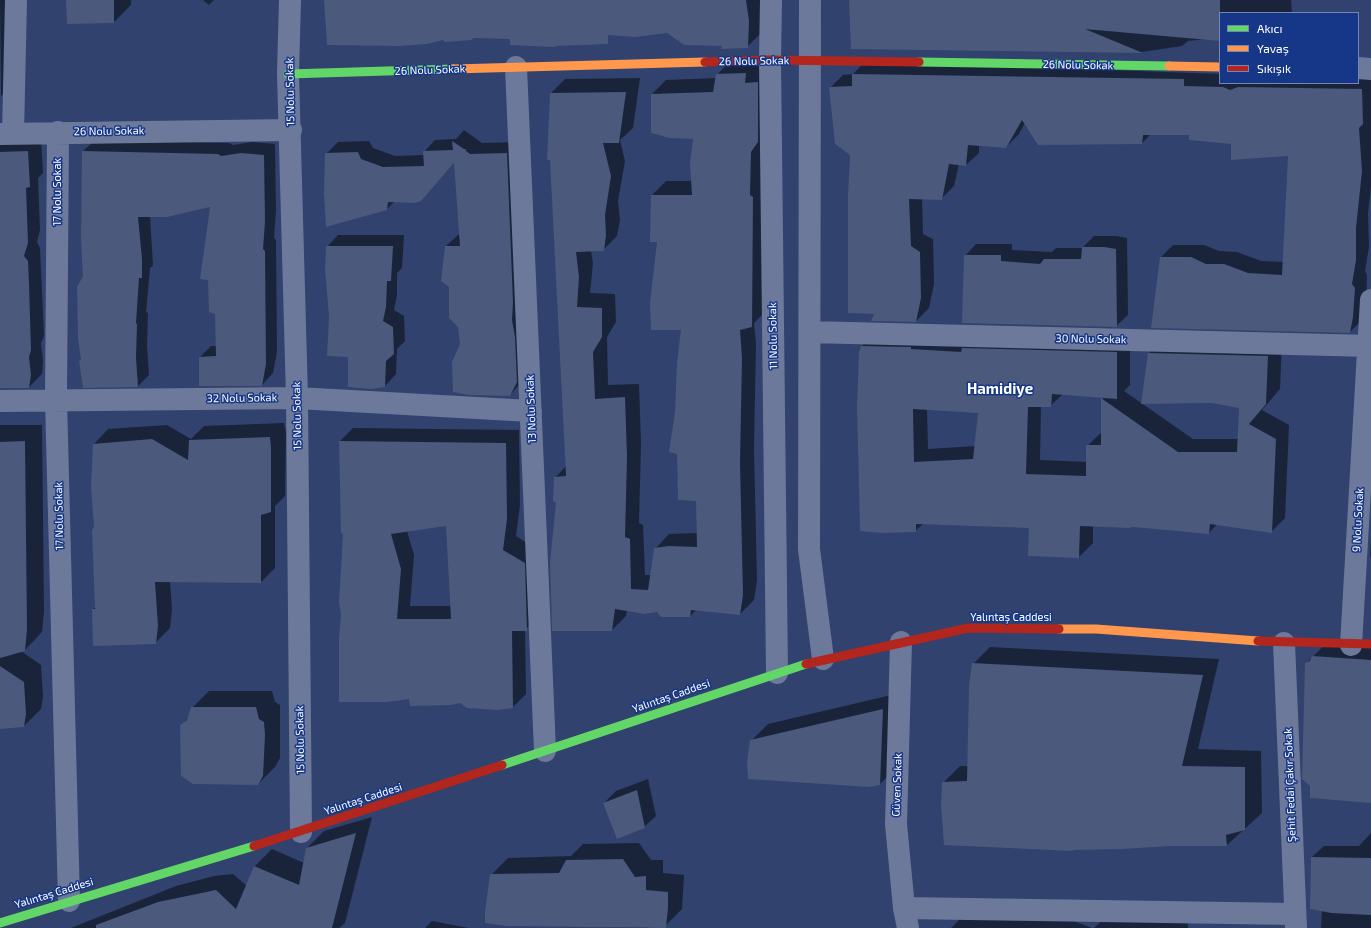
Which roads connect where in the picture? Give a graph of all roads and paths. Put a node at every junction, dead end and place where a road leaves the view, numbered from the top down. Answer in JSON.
{"nodes":[{"id":1,"x":16,"y":0,"type":"edge"},
{"id":2,"x":290,"y":0,"type":"edge"},
{"id":3,"x":772,"y":0,"type":"edge"},
{"id":4,"x":810,"y":0,"type":"edge"},
{"id":5,"x":770,"y":60,"type":"junction"},
{"id":6,"x":809,"y":61,"type":"junction"},
{"id":7,"x":1219,"y":66,"type":"edge"},
{"id":8,"x":516,"y":67,"type":"junction"},
{"id":9,"x":1359,"y":68,"type":"edge"},
{"id":10,"x":1371,"y":69,"type":"edge"},
{"id":11,"x":288,"y":74,"type":"junction"},
{"id":12,"x":291,"y":130,"type":"junction"},
{"id":13,"x":58,"y":132,"type":"junction"},
{"id":14,"x":7,"y":134,"type":"edge"},
{"id":15,"x":1371,"y":300,"type":"edge"},
{"id":16,"x":810,"y":332,"type":"junction"},
{"id":17,"x":1370,"y":346,"type":"edge"},
{"id":18,"x":297,"y":398,"type":"junction"},
{"id":19,"x":56,"y":400,"type":"junction"},
{"id":20,"x":0,"y":401,"type":"edge"},
{"id":21,"x":531,"y":411,"type":"junction"},
{"id":22,"x":901,"y":642,"type":"junction"},
{"id":23,"x":1284,"y":643,"type":"junction"},
{"id":24,"x":1361,"y":644,"type":"edge"},
{"id":25,"x":823,"y":659,"type":"junction"},
{"id":26,"x":777,"y":673,"type":"junction"},
{"id":27,"x":545,"y":752,"type":"junction"},
{"id":28,"x":301,"y":832,"type":"junction"},
{"id":29,"x":69,"y":900,"type":"junction"},
{"id":30,"x":906,"y":918,"type":"edge"},
{"id":31,"x":1296,"y":921,"type":"edge"},
{"id":32,"x":0,"y":923,"type":"edge"}],
"edges":[{"from":1,"to":14,"type":"street"},
{"from":2,"to":11,"type":"street","name":"15 Nolu Sokak"},
{"from":3,"to":5,"type":"street","name":"11 Nolu Sokak"},
{"from":4,"to":6,"type":"street"},
{"from":5,"to":6,"type":"main road","name":"26 Nolu Sokak"},
{"from":5,"to":8,"type":"main road","name":"26 Nolu Sokak"},
{"from":5,"to":26,"type":"street","name":"11 Nolu Sokak"},
{"from":6,"to":7,"type":"main road","name":"26 Nolu Sokak"},
{"from":6,"to":16,"type":"street"},
{"from":8,"to":11,"type":"main road","name":"26 Nolu Sokak"},
{"from":8,"to":21,"type":"street","name":"13 Nolu Sokak"},
{"from":9,"to":10,"type":"street"},
{"from":11,"to":12,"type":"street","name":"15 Nolu Sokak"},
{"from":12,"to":13,"type":"street","name":"26 Nolu Sokak"},
{"from":12,"to":18,"type":"street","name":"15 Nolu Sokak"},
{"from":13,"to":14,"type":"street","name":"26 Nolu Sokak"},
{"from":13,"to":19,"type":"street","name":"17 Nolu Sokak"},
{"from":15,"to":17,"type":"street","name":"9 Nolu Sokak"},
{"from":16,"to":17,"type":"street","name":"30 Nolu Sokak"},
{"from":16,"to":25,"type":"street"},
{"from":17,"to":24,"type":"street","name":"9 Nolu Sokak"},
{"from":18,"to":19,"type":"street","name":"32 Nolu Sokak"},
{"from":18,"to":21,"type":"street","name":"32 Nolu Sokak"},
{"from":18,"to":28,"type":"street","name":"15 Nolu Sokak"},
{"from":19,"to":20,"type":"street","name":"32 Nolu Sokak"},
{"from":19,"to":29,"type":"street","name":"17 Nolu Sokak"},
{"from":21,"to":27,"type":"street","name":"13 Nolu Sokak"},
{"from":22,"to":23,"type":"main road","name":"Yalıntaş Caddesi"},
{"from":22,"to":25,"type":"main road","name":"Yalıntaş Caddesi"},
{"from":22,"to":30,"type":"street","name":"Güven Sokak"},
{"from":23,"to":24,"type":"main road","name":"Yalıntaş Caddesi"},
{"from":23,"to":31,"type":"street","name":"Şehit Fedai Çakır Sokak"},
{"from":25,"to":26,"type":"main road","name":"Yalıntaş Caddesi"},
{"from":26,"to":27,"type":"main road","name":"Yalıntaş Caddesi"},
{"from":27,"to":28,"type":"main road","name":"Yalıntaş Caddesi"},
{"from":28,"to":29,"type":"main road","name":"Yalıntaş Caddesi"},
{"from":29,"to":32,"type":"main road","name":"Yalıntaş Caddesi"},
{"from":30,"to":31,"type":"street"}]}
